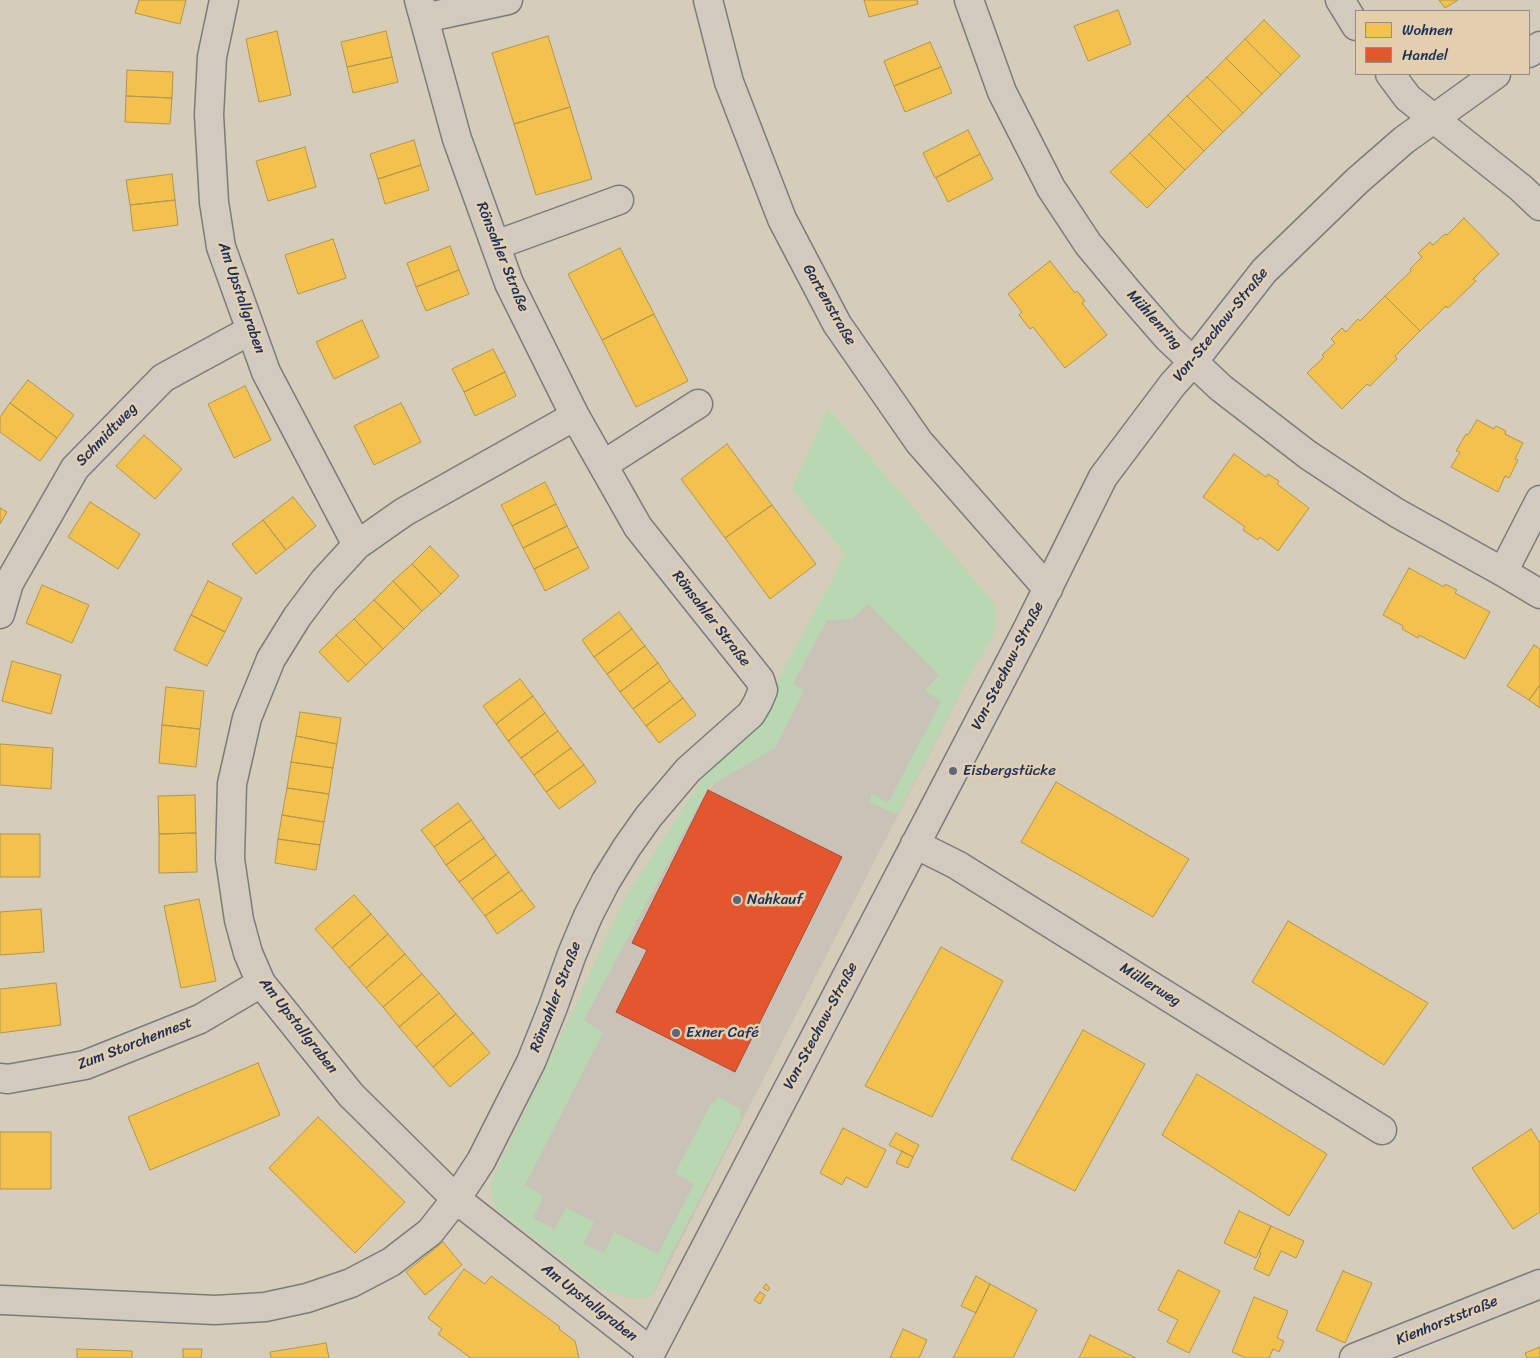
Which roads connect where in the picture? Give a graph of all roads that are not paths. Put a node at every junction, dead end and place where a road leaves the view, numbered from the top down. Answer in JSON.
{"nodes":[{"id":1,"x":224,"y":0,"type":"edge"},
{"id":2,"x":508,"y":0,"type":"edge"},
{"id":3,"x":708,"y":0,"type":"edge"},
{"id":4,"x":969,"y":0,"type":"edge"},
{"id":5,"x":1340,"y":0,"type":"edge"},
{"id":6,"x":421,"y":9,"type":"edge"},
{"id":7,"x":1355,"y":24,"type":"edge"},
{"id":8,"x":1391,"y":75,"type":"edge"},
{"id":9,"x":1494,"y":75,"type":"edge"},
{"id":10,"x":1434,"y":119,"type":"junction"},
{"id":11,"x":619,"y":200,"type":"dead end"},
{"id":12,"x":1540,"y":206,"type":"edge"},
{"id":13,"x":496,"y":245,"type":"junction"},
{"id":14,"x":251,"y":330,"type":"junction"},
{"id":15,"x":1193,"y":362,"type":"junction"},
{"id":16,"x":698,"y":404,"type":"dead end"},
{"id":17,"x":575,"y":416,"type":"junction"},
{"id":18,"x":603,"y":465,"type":"junction"},
{"id":19,"x":1540,"y":500,"type":"edge"},
{"id":20,"x":357,"y":545,"type":"junction"},
{"id":21,"x":1503,"y":572,"type":"junction"},
{"id":22,"x":1048,"y":589,"type":"junction"},
{"id":23,"x":1540,"y":594,"type":"edge"},
{"id":24,"x":0,"y":614,"type":"edge"},
{"id":25,"x":915,"y":844,"type":"junction"},
{"id":26,"x":261,"y":983,"type":"junction"},
{"id":27,"x":0,"y":1078,"type":"edge"},
{"id":28,"x":1382,"y":1130,"type":"dead end"},
{"id":29,"x":456,"y":1199,"type":"junction"},
{"id":30,"x":1540,"y":1284,"type":"edge"},
{"id":31,"x":2,"y":1300,"type":"dead end"},
{"id":32,"x":650,"y":1355,"type":"edge"},
{"id":33,"x":1354,"y":1358,"type":"edge"}],
"edges":[{"from":1,"to":14,"type":"street","name":"Am Upstallgraben"},
{"from":2,"to":6,"type":"street"},
{"from":3,"to":22,"type":"street","name":"Gartenstraße"},
{"from":4,"to":15,"type":"street","name":"Mühlenring"},
{"from":5,"to":7,"type":"street"},
{"from":6,"to":13,"type":"street","name":"Rönsahler Straße"},
{"from":8,"to":10,"type":"street"},
{"from":9,"to":10,"type":"street","name":"Von-Stechow-Straße"},
{"from":10,"to":12,"type":"street"},
{"from":10,"to":15,"type":"street","name":"Von-Stechow-Straße"},
{"from":11,"to":13,"type":"street"},
{"from":13,"to":17,"type":"street","name":"Rönsahler Straße"},
{"from":14,"to":20,"type":"street","name":"Am Upstallgraben"},
{"from":14,"to":24,"type":"street","name":"Schmidtweg"},
{"from":15,"to":21,"type":"street","name":"Mühlenring"},
{"from":15,"to":22,"type":"street","name":"Von-Stechow-Straße"},
{"from":16,"to":18,"type":"street"},
{"from":17,"to":18,"type":"street","name":"Rönsahler Straße"},
{"from":17,"to":20,"type":"street","name":"Am Upstallgraben"},
{"from":18,"to":29,"type":"street","name":"Rönsahler Straße"},
{"from":19,"to":21,"type":"street"},
{"from":20,"to":26,"type":"street","name":"Am Upstallgraben"},
{"from":21,"to":23,"type":"street","name":"Mühlenring"},
{"from":22,"to":25,"type":"street","name":"Von-Stechow-Straße"},
{"from":25,"to":28,"type":"street","name":"Müllerweg"},
{"from":25,"to":32,"type":"street","name":"Von-Stechow-Straße"},
{"from":26,"to":27,"type":"street","name":"Zum Storchennest"},
{"from":26,"to":29,"type":"street","name":"Am Upstallgraben"},
{"from":29,"to":31,"type":"street"},
{"from":29,"to":32,"type":"street","name":"Am Upstallgraben"},
{"from":30,"to":33,"type":"street","name":"Kienhorststraße"}]}
